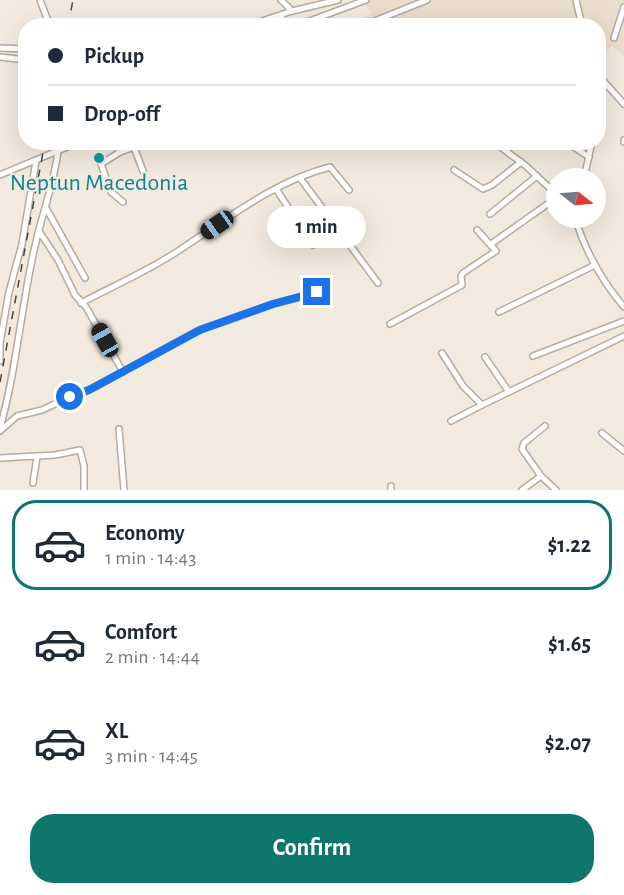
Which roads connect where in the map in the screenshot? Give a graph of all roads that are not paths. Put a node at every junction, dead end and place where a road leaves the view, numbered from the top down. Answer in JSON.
{"nodes":[{"id":1,"x":40,"y":0,"type":"edge"},
{"id":2,"x":281,"y":0,"type":"edge"},
{"id":3,"x":315,"y":0,"type":"edge"},
{"id":4,"x":338,"y":0,"type":"edge"},
{"id":5,"x":366,"y":0,"type":"edge"},
{"id":6,"x":427,"y":0,"type":"edge"},
{"id":7,"x":576,"y":0,"type":"edge"},
{"id":8,"x":320,"y":5,"type":"junction"},
{"id":9,"x":624,"y":7,"type":"edge"},
{"id":10,"x":292,"y":11,"type":"junction"},
{"id":11,"x":282,"y":15,"type":"junction"},
{"id":12,"x":47,"y":18,"type":"edge"},
{"id":13,"x":272,"y":18,"type":"edge"},
{"id":14,"x":283,"y":18,"type":"edge"},
{"id":15,"x":318,"y":18,"type":"edge"},
{"id":16,"x":382,"y":18,"type":"edge"},
{"id":17,"x":580,"y":18,"type":"edge"},
{"id":18,"x":614,"y":38,"type":"dead end"},
{"id":19,"x":0,"y":48,"type":"edge"},
{"id":20,"x":18,"y":49,"type":"edge"},
{"id":21,"x":0,"y":58,"type":"edge"},
{"id":22,"x":18,"y":60,"type":"edge"},
{"id":23,"x":606,"y":84,"type":"edge"},
{"id":24,"x":624,"y":105,"type":"edge"},
{"id":25,"x":62,"y":150,"type":"edge"},
{"id":26,"x":126,"y":150,"type":"edge"},
{"id":27,"x":135,"y":150,"type":"edge"},
{"id":28,"x":505,"y":150,"type":"edge"},
{"id":29,"x":578,"y":150,"type":"edge"},
{"id":30,"x":590,"y":150,"type":"edge"},
{"id":31,"x":58,"y":152,"type":"junction"},
{"id":32,"x":120,"y":152,"type":"joint"},
{"id":33,"x":589,"y":157,"type":"junction"},
{"id":34,"x":36,"y":161,"type":"junction"},
{"id":35,"x":521,"y":162,"type":"junction"},
{"id":36,"x":586,"y":168,"type":"edge"},
{"id":37,"x":454,"y":170,"type":"dead end"},
{"id":38,"x":142,"y":171,"type":"dead end"},
{"id":39,"x":0,"y":176,"type":"edge"},
{"id":40,"x":537,"y":176,"type":"junction"},
{"id":41,"x":300,"y":178,"type":"junction"},
{"id":42,"x":546,"y":185,"type":"edge"},
{"id":43,"x":276,"y":189,"type":"junction"},
{"id":44,"x":349,"y":190,"type":"dead end"},
{"id":45,"x":123,"y":202,"type":"dead end"},
{"id":46,"x":546,"y":203,"type":"edge"},
{"id":47,"x":46,"y":208,"type":"junction"},
{"id":48,"x":490,"y":214,"type":"dead end"},
{"id":49,"x":578,"y":228,"type":"edge"},
{"id":50,"x":477,"y":230,"type":"dead end"},
{"id":51,"x":39,"y":231,"type":"junction"},
{"id":52,"x":491,"y":244,"type":"junction"},
{"id":53,"x":313,"y":245,"type":"dead end"},
{"id":54,"x":596,"y":266,"type":"junction"},
{"id":55,"x":85,"y":278,"type":"dead end"},
{"id":56,"x":378,"y":283,"type":"dead end"},
{"id":57,"x":317,"y":292,"type":"dead end"},
{"id":58,"x":81,"y":303,"type":"junction"},
{"id":59,"x":624,"y":307,"type":"edge"},
{"id":60,"x":499,"y":312,"type":"dead end"},
{"id":61,"x":624,"y":321,"type":"edge"},
{"id":62,"x":390,"y":324,"type":"dead end"},
{"id":63,"x":624,"y":336,"type":"edge"},
{"id":64,"x":0,"y":344,"type":"edge"},
{"id":65,"x":442,"y":353,"type":"dead end"},
{"id":66,"x":533,"y":356,"type":"dead end"},
{"id":67,"x":485,"y":357,"type":"dead end"},
{"id":68,"x":0,"y":361,"type":"edge"},
{"id":69,"x":123,"y":372,"type":"junction"},
{"id":70,"x":509,"y":392,"type":"junction"},
{"id":71,"x":482,"y":405,"type":"junction"},
{"id":72,"x":452,"y":421,"type":"dead end"},
{"id":73,"x":545,"y":426,"type":"dead end"},
{"id":74,"x":0,"y":429,"type":"edge"},
{"id":75,"x":119,"y":429,"type":"dead end"},
{"id":76,"x":602,"y":433,"type":"dead end"},
{"id":77,"x":624,"y":451,"type":"edge"},
{"id":78,"x":37,"y":457,"type":"junction"},
{"id":79,"x":0,"y":459,"type":"edge"},
{"id":80,"x":541,"y":476,"type":"junction"},
{"id":81,"x":33,"y":483,"type":"dead end"},
{"id":82,"x":84,"y":490,"type":"edge"},
{"id":83,"x":124,"y":490,"type":"edge"},
{"id":84,"x":522,"y":490,"type":"edge"},
{"id":85,"x":556,"y":490,"type":"edge"}],
"edges":[{"from":1,"to":12,"type":"street"},
{"from":2,"to":10,"type":"street"},
{"from":3,"to":8,"type":"street"},
{"from":4,"to":8,"type":"street"},
{"from":5,"to":15,"type":"street"},
{"from":6,"to":16,"type":"street"},
{"from":7,"to":17,"type":"street"},
{"from":8,"to":10,"type":"street"},
{"from":9,"to":18,"type":"street"},
{"from":10,"to":11,"type":"street"},
{"from":11,"to":13,"type":"street"},
{"from":11,"to":14,"type":"street"},
{"from":19,"to":20,"type":"street"},
{"from":21,"to":22,"type":"street"},
{"from":23,"to":24,"type":"street"},
{"from":25,"to":31,"type":"street"},
{"from":26,"to":32,"type":"street"},
{"from":27,"to":38,"type":"street"},
{"from":28,"to":35,"type":"street"},
{"from":29,"to":33,"type":"street"},
{"from":30,"to":33,"type":"street"},
{"from":31,"to":34,"type":"street"},
{"from":31,"to":47,"type":"street"},
{"from":32,"to":45,"type":"street"},
{"from":33,"to":36,"type":"street"},
{"from":34,"to":39,"type":"street"},
{"from":34,"to":64,"type":"street"},
{"from":35,"to":37,"type":"street"},
{"from":35,"to":40,"type":"street"},
{"from":40,"to":42,"type":"street"},
{"from":40,"to":48,"type":"street"},
{"from":41,"to":43,"type":"street"},
{"from":41,"to":44,"type":"street"},
{"from":41,"to":56,"type":"street"},
{"from":43,"to":53,"type":"street"},
{"from":43,"to":58,"type":"street"},
{"from":46,"to":52,"type":"street"},
{"from":47,"to":51,"type":"street"},
{"from":47,"to":55,"type":"street"},
{"from":49,"to":54,"type":"street"},
{"from":50,"to":52,"type":"street"},
{"from":51,"to":58,"type":"street"},
{"from":51,"to":74,"type":"street"},
{"from":52,"to":62,"type":"street"},
{"from":54,"to":59,"type":"street"},
{"from":54,"to":60,"type":"street"},
{"from":57,"to":69,"type":"street"},
{"from":58,"to":69,"type":"street"},
{"from":61,"to":66,"type":"street"},
{"from":63,"to":70,"type":"street"},
{"from":64,"to":68,"type":"street"},
{"from":65,"to":71,"type":"street"},
{"from":67,"to":70,"type":"street"},
{"from":69,"to":74,"type":"street"},
{"from":70,"to":71,"type":"street"},
{"from":71,"to":72,"type":"street"},
{"from":73,"to":80,"type":"street"},
{"from":75,"to":83,"type":"street"},
{"from":76,"to":77,"type":"street"},
{"from":78,"to":79,"type":"street"},
{"from":78,"to":81,"type":"street"},
{"from":78,"to":82,"type":"street"},
{"from":80,"to":84,"type":"street"},
{"from":80,"to":85,"type":"street"}]}
